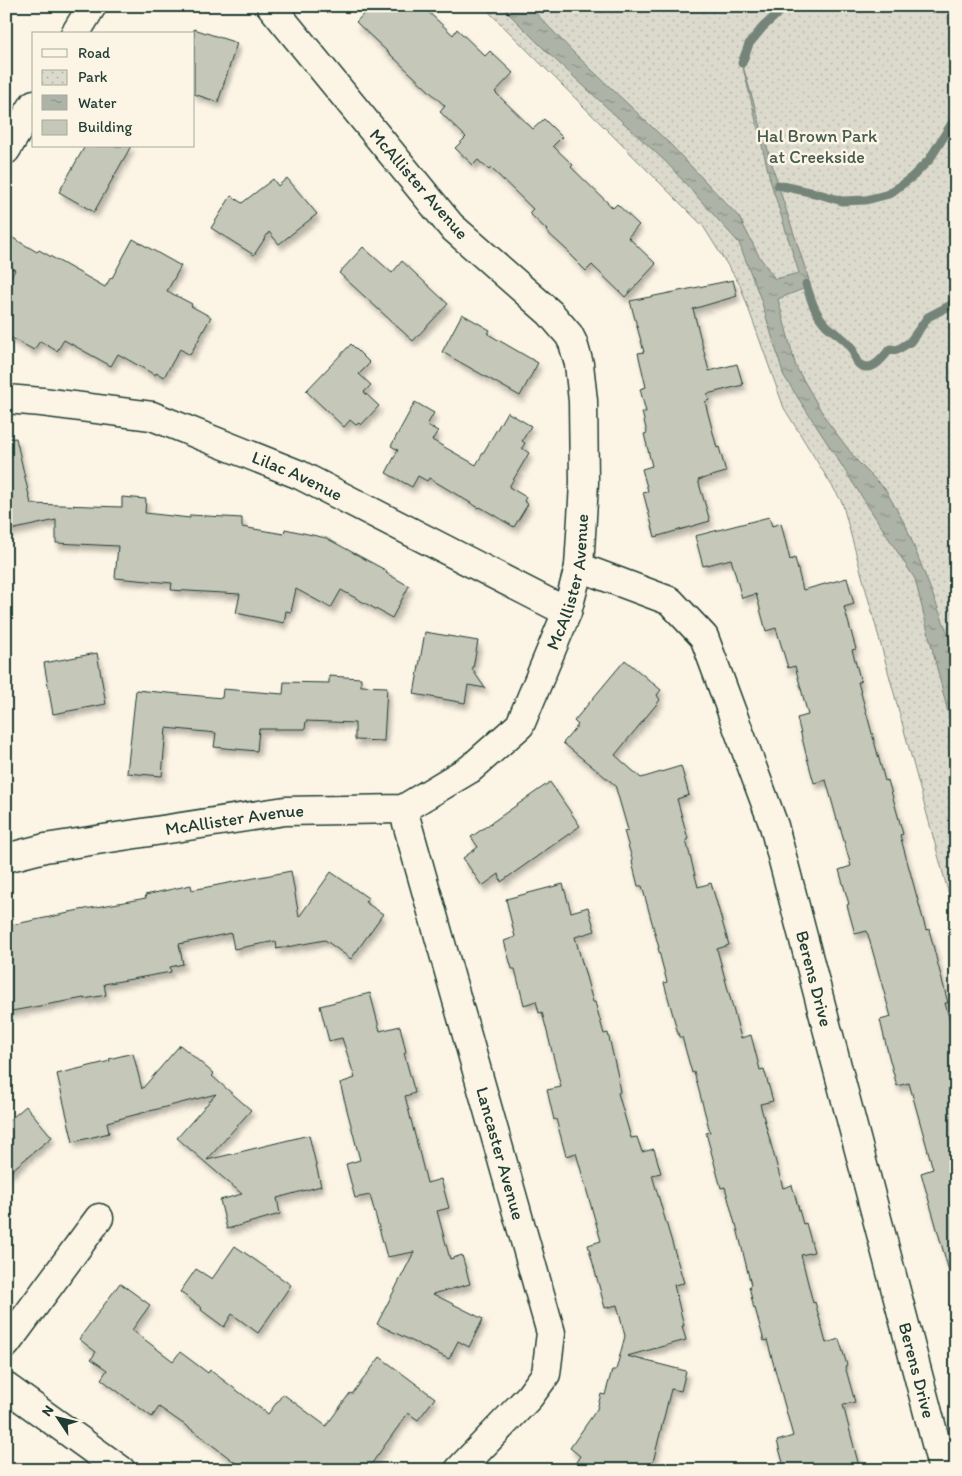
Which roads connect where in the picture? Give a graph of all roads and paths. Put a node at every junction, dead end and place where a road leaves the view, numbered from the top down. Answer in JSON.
{"nodes":[{"id":1,"x":92,"y":6,"type":"edge"},
{"id":2,"x":270,"y":6,"type":"edge"},
{"id":3,"x":77,"y":32,"type":"edge"},
{"id":4,"x":32,"y":107,"type":"edge"},
{"id":5,"x":6,"y":150,"type":"edge"},
{"id":6,"x":6,"y":399,"type":"edge"},
{"id":7,"x":578,"y":567,"type":"junction"},
{"id":8,"x":567,"y":612,"type":"junction"},
{"id":9,"x":403,"y":809,"type":"junction"},
{"id":10,"x":6,"y":858,"type":"edge"},
{"id":11,"x":99,"y":1218,"type":"dead end"},
{"id":12,"x":6,"y":1344,"type":"edge"},
{"id":13,"x":6,"y":1386,"type":"edge"},
{"id":14,"x":121,"y":1470,"type":"edge"},
{"id":15,"x":459,"y":1470,"type":"edge"},
{"id":16,"x":943,"y":1470,"type":"edge"}],
"edges":[{"from":1,"to":3,"type":"street"},
{"from":2,"to":7,"type":"street","name":"McAllister Avenue"},
{"from":4,"to":5,"type":"street"},
{"from":6,"to":8,"type":"street","name":"Lilac Avenue"},
{"from":7,"to":8,"type":"street","name":"McAllister Avenue"},
{"from":7,"to":16,"type":"street","name":"Berens Drive"},
{"from":8,"to":9,"type":"street","name":"McAllister Avenue"},
{"from":9,"to":10,"type":"street","name":"McAllister Avenue"},
{"from":9,"to":15,"type":"street","name":"Lancaster Avenue"},
{"from":11,"to":12,"type":"street"},
{"from":13,"to":14,"type":"street"}]}
